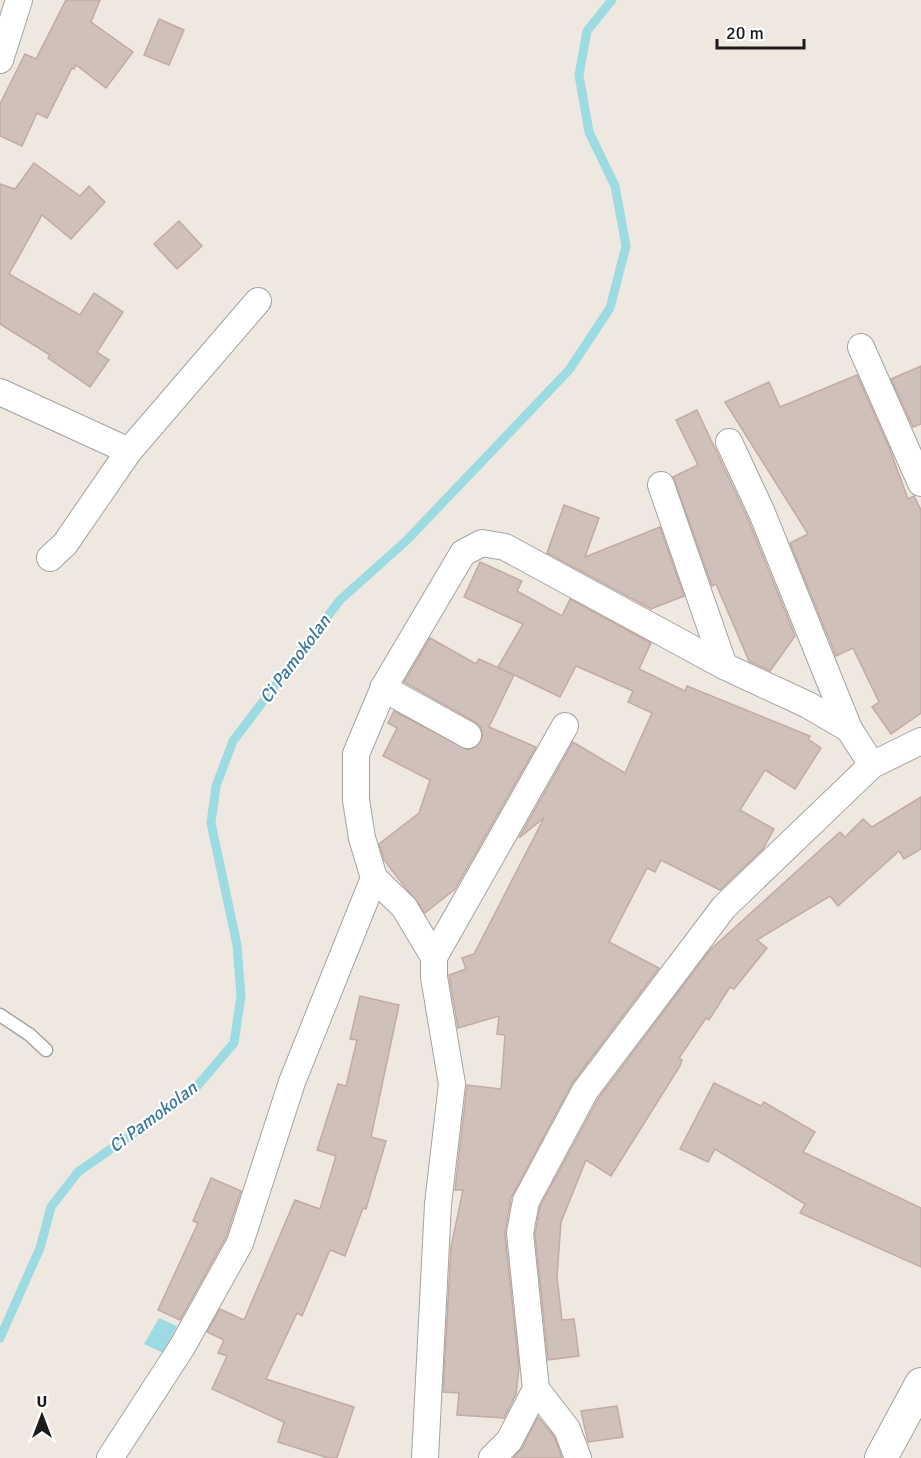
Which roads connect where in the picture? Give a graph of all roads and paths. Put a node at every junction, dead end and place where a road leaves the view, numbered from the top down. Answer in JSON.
{"nodes":[{"id":1,"x":19,"y":0,"type":"edge"},
{"id":2,"x":0,"y":60,"type":"edge"},
{"id":3,"x":258,"y":301,"type":"dead end"},
{"id":4,"x":861,"y":346,"type":"dead end"},
{"id":5,"x":0,"y":392,"type":"edge"},
{"id":6,"x":729,"y":442,"type":"dead end"},
{"id":7,"x":129,"y":451,"type":"junction"},
{"id":8,"x":921,"y":483,"type":"edge"},
{"id":9,"x":662,"y":485,"type":"dead end"},
{"id":10,"x":50,"y":558,"type":"dead end"},
{"id":11,"x":724,"y":666,"type":"junction"},
{"id":12,"x":383,"y":688,"type":"junction"},
{"id":13,"x":564,"y":726,"type":"dead end"},
{"id":14,"x":849,"y":729,"type":"junction"},
{"id":15,"x":468,"y":735,"type":"dead end"},
{"id":16,"x":921,"y":741,"type":"edge"},
{"id":17,"x":872,"y":765,"type":"junction"},
{"id":18,"x":374,"y":878,"type":"junction"},
{"id":19,"x":434,"y":957,"type":"junction"},
{"id":20,"x":0,"y":1015,"type":"edge"},
{"id":21,"x":46,"y":1050,"type":"dead end"},
{"id":22,"x":921,"y":1384,"type":"edge"},
{"id":23,"x":536,"y":1389,"type":"junction"},
{"id":24,"x":883,"y":1457,"type":"edge"},
{"id":25,"x":110,"y":1458,"type":"edge"},
{"id":26,"x":425,"y":1458,"type":"edge"},
{"id":27,"x":492,"y":1458,"type":"edge"},
{"id":28,"x":578,"y":1458,"type":"edge"}],
"edges":[{"from":1,"to":2,"type":"street"},
{"from":3,"to":7,"type":"street"},
{"from":4,"to":8,"type":"street"},
{"from":5,"to":7,"type":"street"},
{"from":6,"to":14,"type":"street"},
{"from":7,"to":10,"type":"street"},
{"from":9,"to":11,"type":"street"},
{"from":11,"to":12,"type":"street"},
{"from":11,"to":14,"type":"street"},
{"from":12,"to":15,"type":"street"},
{"from":12,"to":18,"type":"street"},
{"from":13,"to":19,"type":"street"},
{"from":14,"to":17,"type":"street"},
{"from":16,"to":17,"type":"street"},
{"from":17,"to":23,"type":"street"},
{"from":18,"to":19,"type":"street"},
{"from":18,"to":25,"type":"street"},
{"from":19,"to":26,"type":"street"},
{"from":20,"to":21,"type":"lane"},
{"from":22,"to":24,"type":"street"},
{"from":23,"to":27,"type":"street"},
{"from":23,"to":28,"type":"street"}]}
